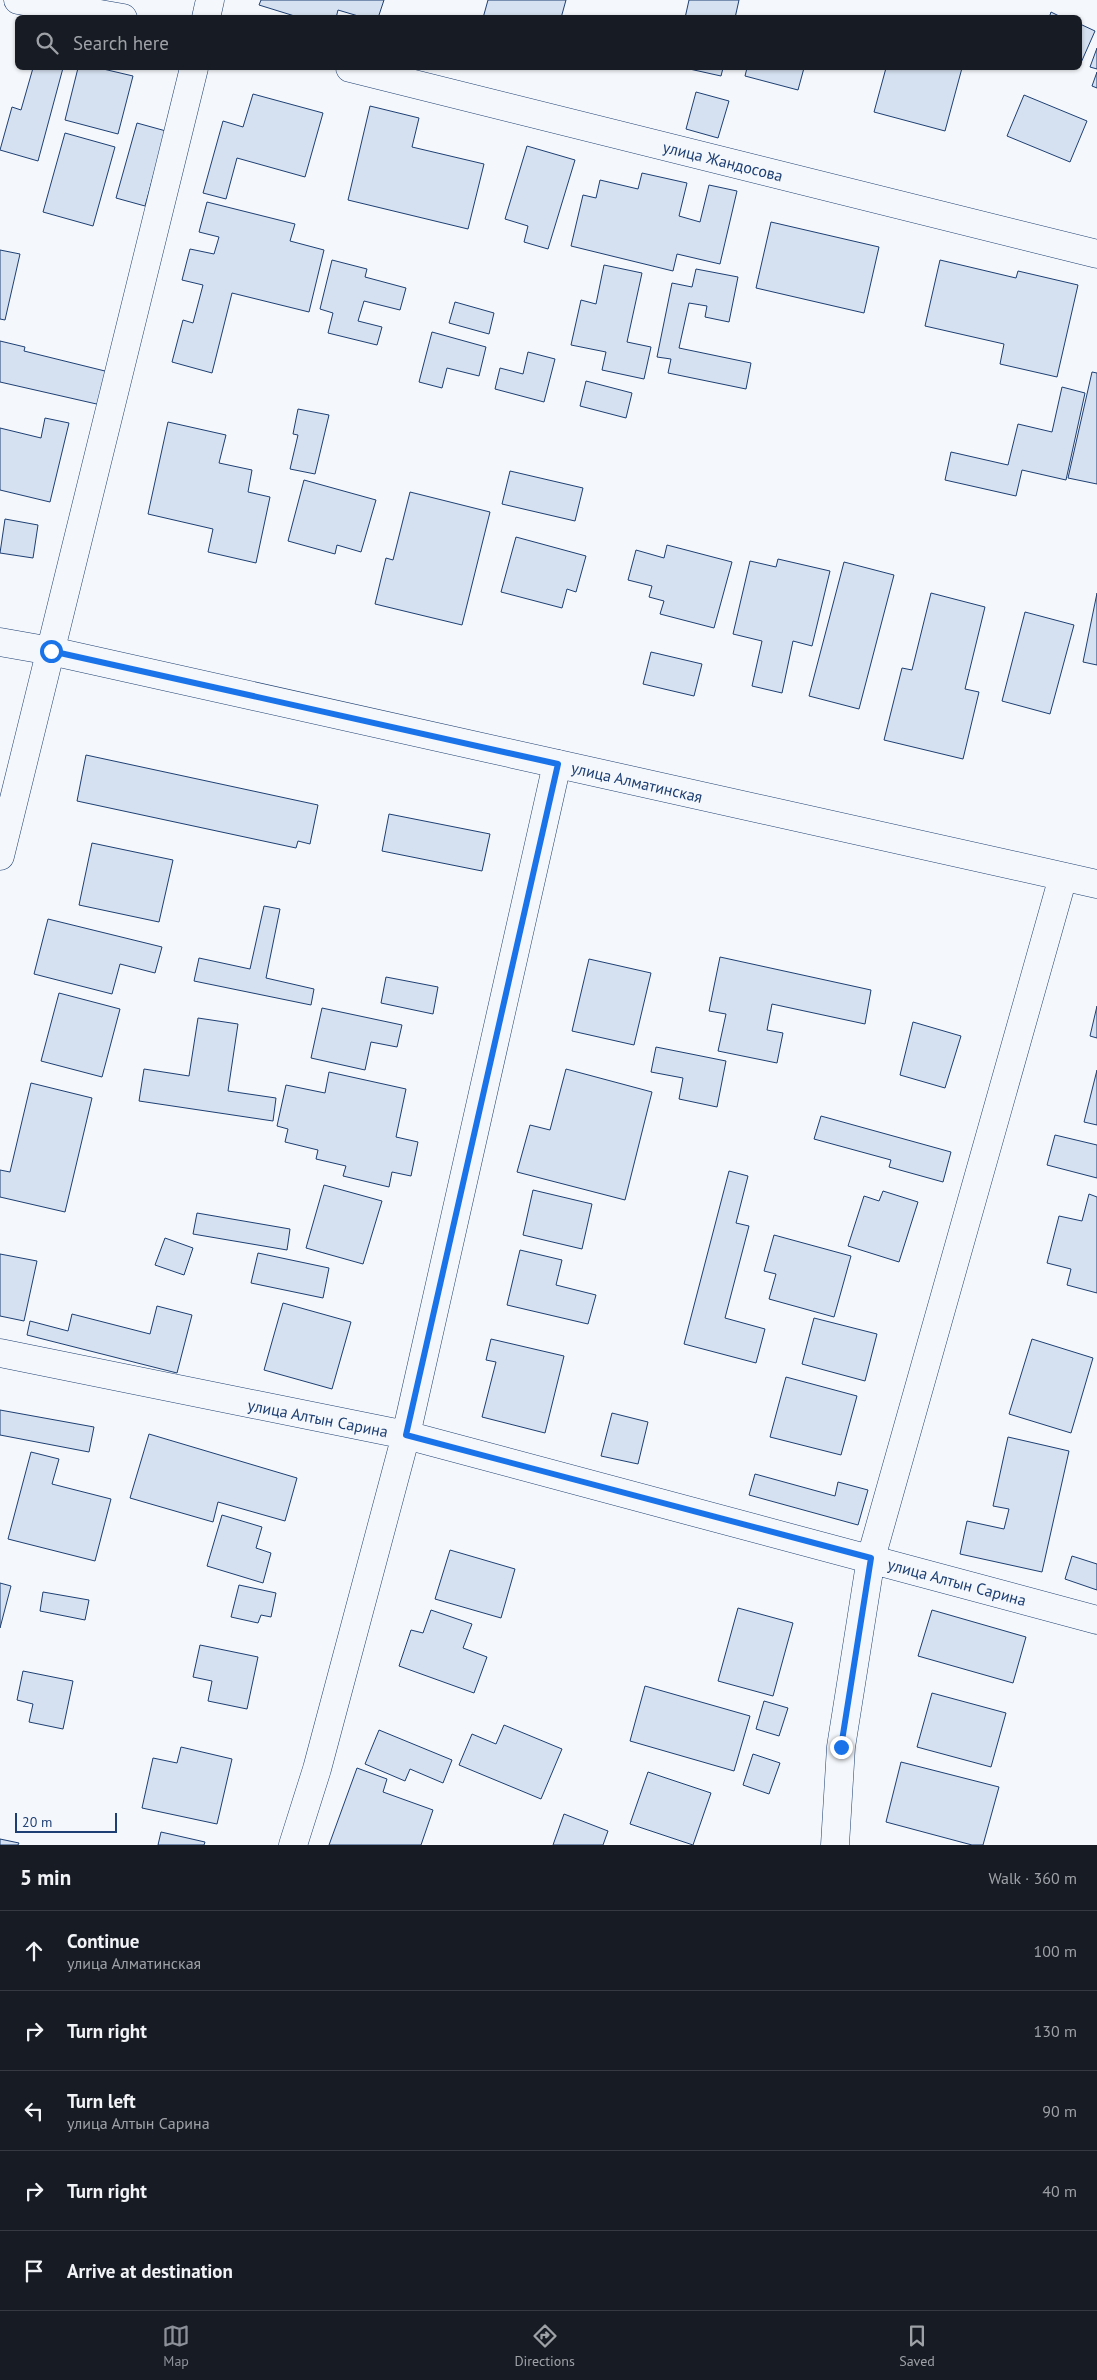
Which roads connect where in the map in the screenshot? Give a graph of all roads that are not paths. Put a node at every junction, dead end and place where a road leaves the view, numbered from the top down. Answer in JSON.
{"nodes":[{"id":1,"x":18,"y":0,"type":"edge"},
{"id":2,"x":210,"y":0,"type":"edge"},
{"id":3,"x":106,"y":15,"type":"edge"},
{"id":4,"x":207,"y":15,"type":"edge"},
{"id":5,"x":194,"y":70,"type":"edge"},
{"id":6,"x":358,"y":70,"type":"edge"},
{"id":7,"x":1097,"y":254,"type":"edge"},
{"id":8,"x":0,"y":642,"type":"edge"},
{"id":9,"x":51,"y":651,"type":"junction"},
{"id":10,"x":558,"y":764,"type":"junction"},
{"id":11,"x":0,"y":856,"type":"edge"},
{"id":12,"x":1062,"y":877,"type":"junction"},
{"id":13,"x":1097,"y":884,"type":"edge"},
{"id":14,"x":0,"y":1353,"type":"edge"},
{"id":15,"x":406,"y":1435,"type":"junction"},
{"id":16,"x":871,"y":1558,"type":"junction"},
{"id":17,"x":1097,"y":1620,"type":"edge"},
{"id":18,"x":293,"y":1845,"type":"edge"},
{"id":19,"x":835,"y":1845,"type":"edge"}],
"edges":[{"from":1,"to":3,"type":"street"},
{"from":2,"to":4,"type":"street"},
{"from":5,"to":9,"type":"street"},
{"from":6,"to":7,"type":"street","name":"улица Жандосова"},
{"from":8,"to":9,"type":"street","name":"улица Алматинская"},
{"from":9,"to":10,"type":"street","name":"улица Алматинская"},
{"from":9,"to":11,"type":"street"},
{"from":10,"to":12,"type":"street","name":"улица Алматинская"},
{"from":10,"to":15,"type":"street"},
{"from":12,"to":13,"type":"street","name":"улица Алматинская"},
{"from":12,"to":16,"type":"street"},
{"from":14,"to":15,"type":"street","name":"улица Алтын Сарина"},
{"from":15,"to":16,"type":"street","name":"улица Алтын Сарина"},
{"from":15,"to":18,"type":"street"},
{"from":16,"to":17,"type":"street","name":"улица Алтын Сарина"},
{"from":16,"to":19,"type":"street"}]}
